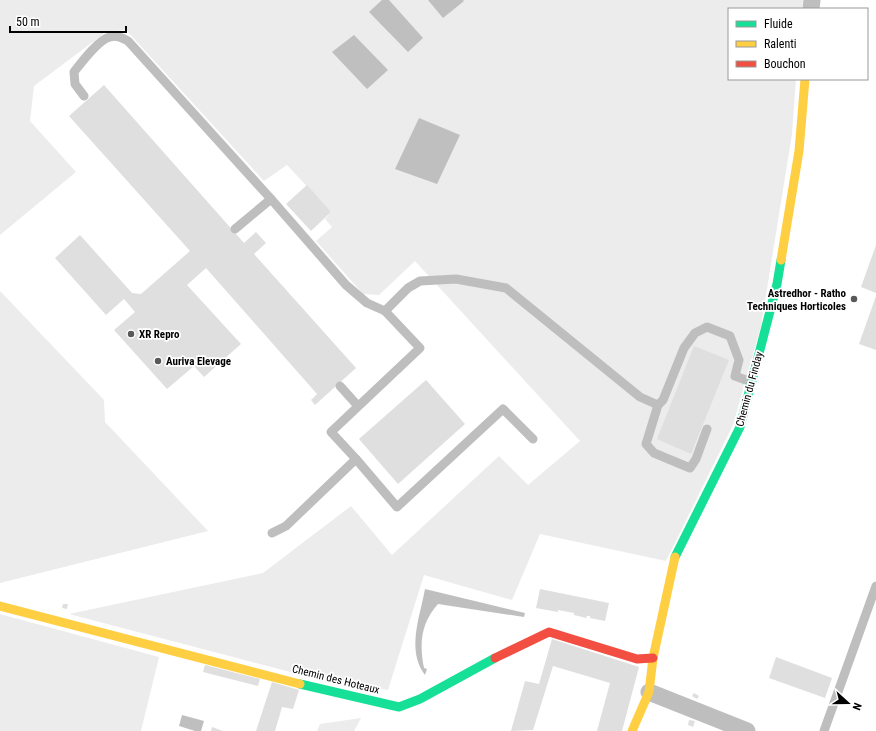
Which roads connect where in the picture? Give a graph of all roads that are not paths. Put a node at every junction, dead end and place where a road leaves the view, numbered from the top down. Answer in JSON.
{"nodes":[{"id":1,"x":805,"y":80,"type":"edge"},
{"id":2,"x":84,"y":96,"type":"dead end"},
{"id":3,"x":272,"y":199,"type":"junction"},
{"id":4,"x":235,"y":229,"type":"dead end"},
{"id":5,"x":385,"y":311,"type":"junction"},
{"id":6,"x":751,"y":382,"type":"junction"},
{"id":7,"x":340,"y":386,"type":"dead end"},
{"id":8,"x":658,"y":405,"type":"junction"},
{"id":9,"x":358,"y":406,"type":"junction"},
{"id":10,"x":708,"y":429,"type":"dead end"},
{"id":11,"x":533,"y":439,"type":"dead end"},
{"id":12,"x":356,"y":459,"type":"junction"},
{"id":13,"x":272,"y":533,"type":"dead end"},
{"id":14,"x":876,"y":586,"type":"edge"},
{"id":15,"x":0,"y":606,"type":"edge"},
{"id":16,"x":653,"y":658,"type":"junction"},
{"id":17,"x":649,"y":692,"type":"junction"},
{"id":18,"x":632,"y":731,"type":"edge"},
{"id":19,"x":747,"y":731,"type":"edge"},
{"id":20,"x":824,"y":731,"type":"edge"}],
"edges":[{"from":1,"to":6,"type":"street","name":"Chemin du Finday"},
{"from":2,"to":3,"type":"lane"},
{"from":3,"to":4,"type":"lane"},
{"from":3,"to":5,"type":"lane"},
{"from":5,"to":8,"type":"lane"},
{"from":5,"to":9,"type":"lane"},
{"from":6,"to":8,"type":"lane"},
{"from":6,"to":16,"type":"street","name":"Chemin du Finday"},
{"from":7,"to":9,"type":"lane"},
{"from":8,"to":10,"type":"lane"},
{"from":9,"to":12,"type":"lane"},
{"from":11,"to":12,"type":"lane"},
{"from":12,"to":13,"type":"lane"},
{"from":14,"to":20,"type":"lane"},
{"from":15,"to":16,"type":"street","name":"Chemin des Hoteaux"},
{"from":16,"to":17,"type":"street","name":"Chemin du Finday"},
{"from":17,"to":18,"type":"street","name":"Chemin du Finday"},
{"from":17,"to":19,"type":"street"}]}
